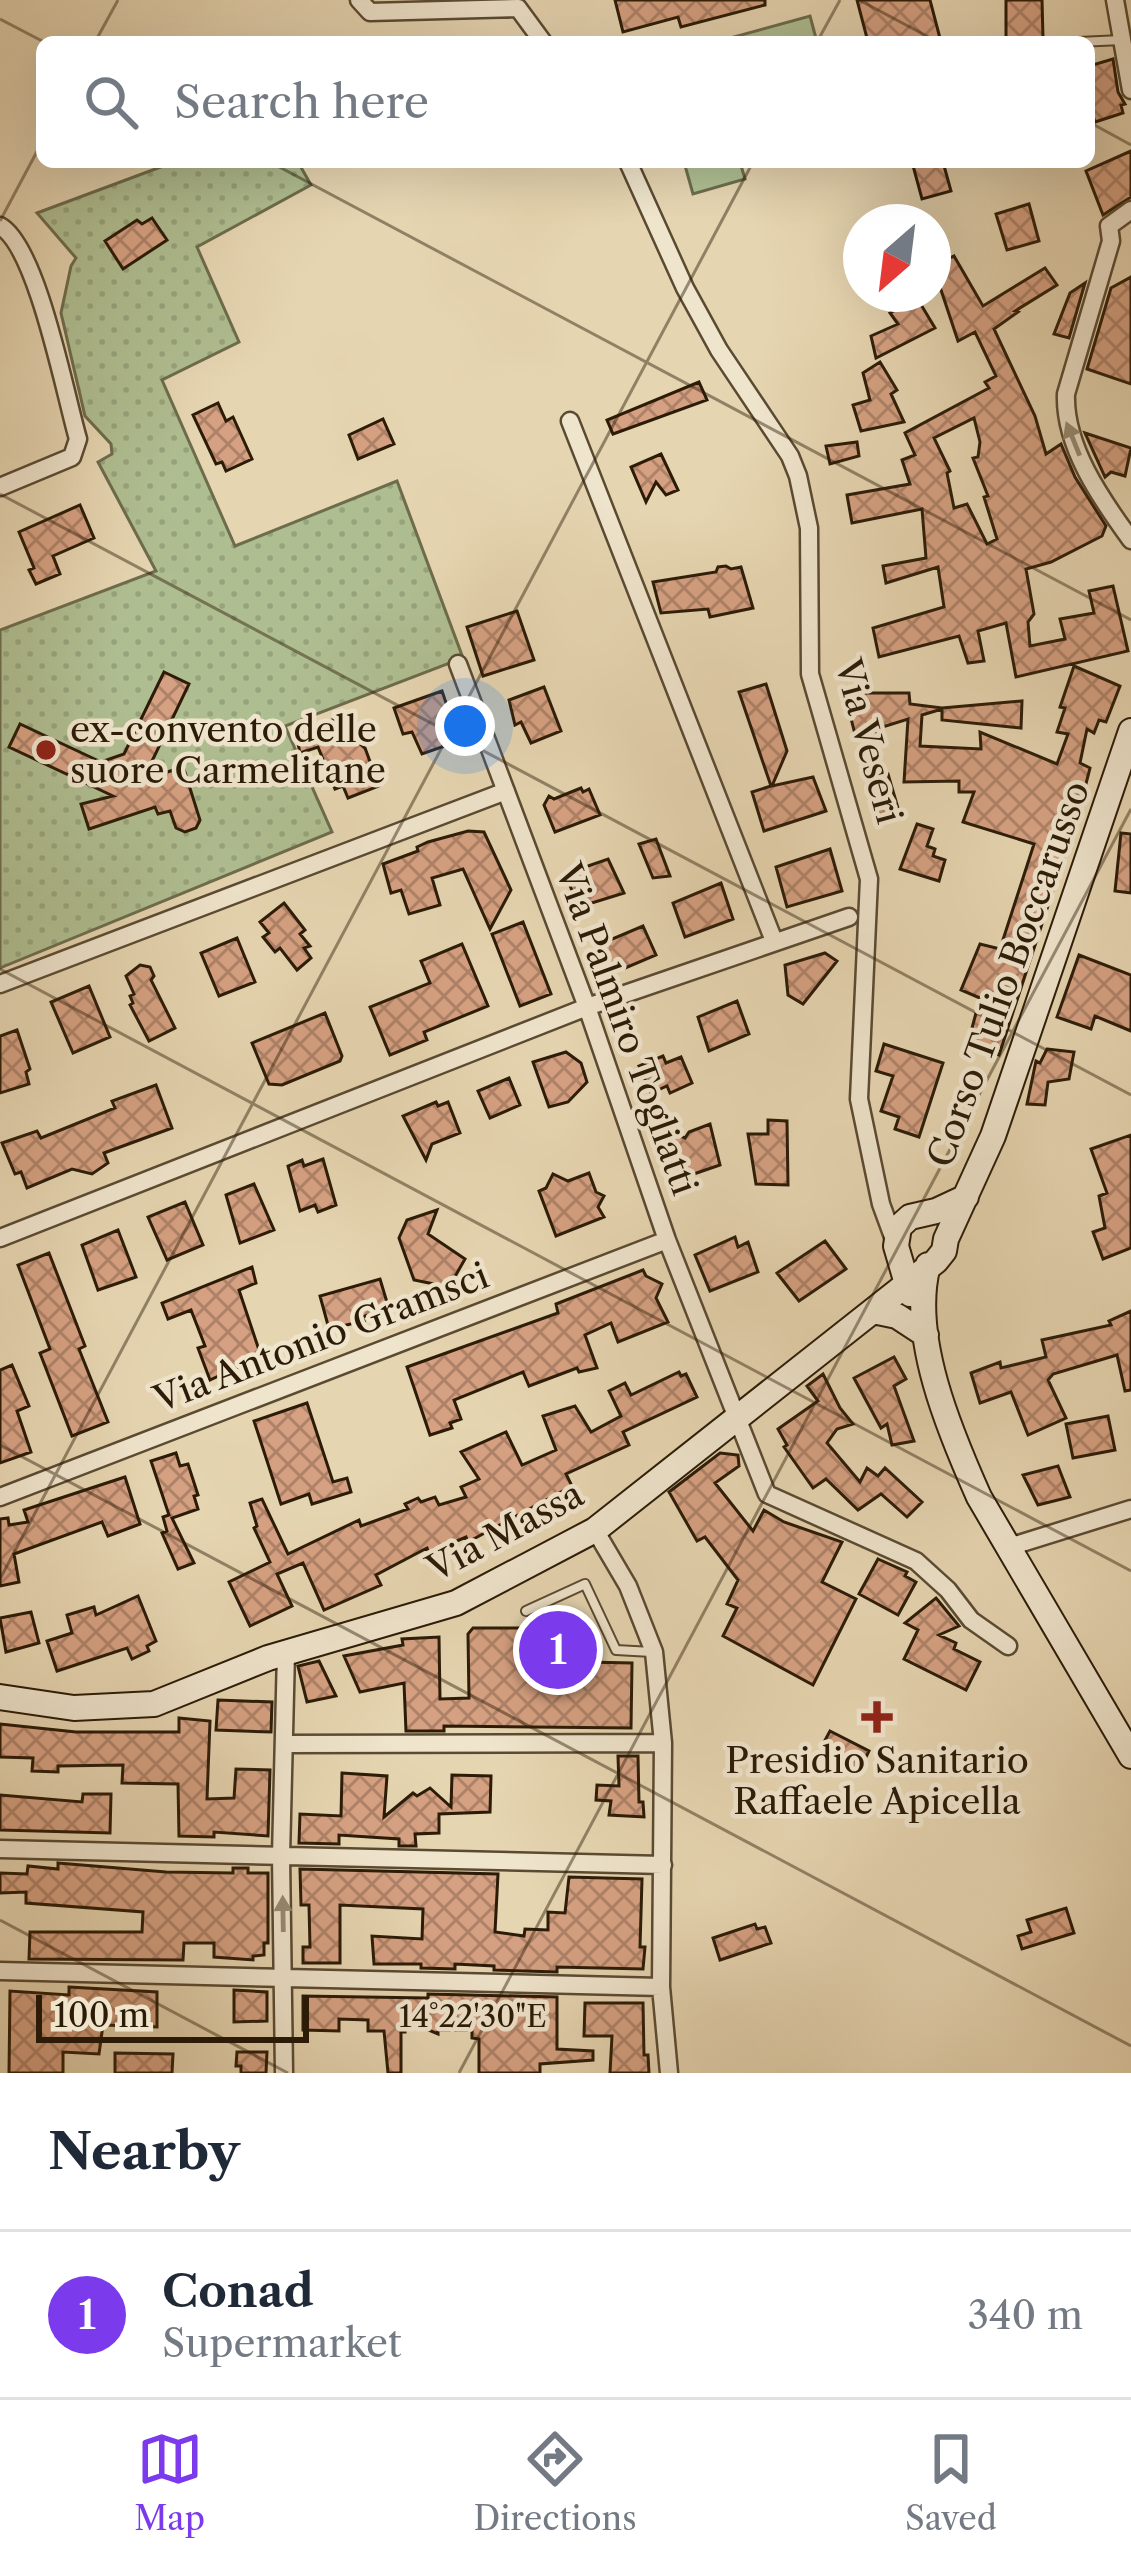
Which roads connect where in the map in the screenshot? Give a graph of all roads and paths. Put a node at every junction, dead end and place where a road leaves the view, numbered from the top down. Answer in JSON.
{"nodes":[{"id":1,"x":359,"y":0,"type":"edge"},
{"id":2,"x":1115,"y":0,"type":"edge"},
{"id":3,"x":538,"y":36,"type":"edge"},
{"id":4,"x":1124,"y":40,"type":"junction"},
{"id":5,"x":1095,"y":41,"type":"edge"},
{"id":6,"x":1131,"y":90,"type":"edge"},
{"id":7,"x":631,"y":168,"type":"edge"},
{"id":8,"x":1131,"y":210,"type":"edge"},
{"id":9,"x":0,"y":226,"type":"edge"},
{"id":10,"x":570,"y":421,"type":"dead end"},
{"id":11,"x":0,"y":487,"type":"edge"},
{"id":12,"x":1131,"y":540,"type":"edge"},
{"id":13,"x":458,"y":664,"type":"dead end"},
{"id":14,"x":1131,"y":730,"type":"edge"},
{"id":15,"x":506,"y":790,"type":"junction"},
{"id":16,"x":849,"y":917,"type":"dead end"},
{"id":17,"x":774,"y":941,"type":"junction"},
{"id":18,"x":0,"y":984,"type":"edge"},
{"id":19,"x":587,"y":1007,"type":"junction"},
{"id":20,"x":882,"y":1192,"type":"junction"},
{"id":21,"x":966,"y":1197,"type":"junction"},
{"id":22,"x":918,"y":1215,"type":"junction"},
{"id":23,"x":0,"y":1238,"type":"edge"},
{"id":24,"x":946,"y":1239,"type":"junction"},
{"id":25,"x":667,"y":1240,"type":"junction"},
{"id":26,"x":898,"y":1250,"type":"junction"},
{"id":27,"x":928,"y":1265,"type":"junction"},
{"id":28,"x":907,"y":1282,"type":"junction"},
{"id":29,"x":873,"y":1311,"type":"junction"},
{"id":30,"x":926,"y":1335,"type":"junction"},
{"id":31,"x":739,"y":1416,"type":"junction"},
{"id":32,"x":0,"y":1497,"type":"edge"},
{"id":33,"x":1131,"y":1509,"type":"edge"},
{"id":34,"x":595,"y":1530,"type":"junction"},
{"id":35,"x":1010,"y":1547,"type":"junction"},
{"id":36,"x":526,"y":1611,"type":"dead end"},
{"id":37,"x":1008,"y":1646,"type":"dead end"},
{"id":38,"x":286,"y":1652,"type":"junction"},
{"id":39,"x":654,"y":1652,"type":"junction"},
{"id":40,"x":0,"y":1697,"type":"edge"},
{"id":41,"x":663,"y":1743,"type":"junction"},
{"id":42,"x":284,"y":1744,"type":"junction"},
{"id":43,"x":1131,"y":1756,"type":"edge"},
{"id":44,"x":0,"y":1850,"type":"edge"},
{"id":45,"x":281,"y":1856,"type":"junction"},
{"id":46,"x":663,"y":1864,"type":"junction"},
{"id":47,"x":0,"y":1971,"type":"edge"},
{"id":48,"x":284,"y":1978,"type":"junction"},
{"id":49,"x":662,"y":1987,"type":"junction"},
{"id":50,"x":284,"y":2073,"type":"edge"},
{"id":51,"x":668,"y":2073,"type":"edge"}],
"edges":[{"from":1,"to":3,"type":"street"},
{"from":2,"to":4,"type":"street"},
{"from":4,"to":5,"type":"lane"},
{"from":4,"to":6,"type":"street"},
{"from":7,"to":20,"type":"street","name":"Via Veseri"},
{"from":12,"to":8,"type":"street","one_way":true},
{"from":9,"to":11,"type":"street"},
{"from":10,"to":17,"type":"street"},
{"from":13,"to":15,"type":"street","name":"Via Palmiro Togliatti"},
{"from":14,"to":21,"type":"street","name":"Corso Tulio Boccarusso"},
{"from":15,"to":18,"type":"street"},
{"from":15,"to":19,"type":"street","name":"Via Palmiro Togliatti"},
{"from":16,"to":17,"type":"street"},
{"from":17,"to":19,"type":"street"},
{"from":19,"to":23,"type":"street"},
{"from":19,"to":25,"type":"street","name":"Via Palmiro Togliatti"},
{"from":20,"to":22,"type":"street"},
{"from":20,"to":26,"type":"street","name":"Via Veseri"},
{"from":21,"to":22,"type":"street"},
{"from":21,"to":24,"type":"street","name":"Corso Tulio Boccarusso"},
{"from":22,"to":24,"type":"street"},
{"from":22,"to":26,"type":"street"},
{"from":24,"to":27,"type":"street"},
{"from":25,"to":31,"type":"street","name":"Via Palmiro Togliatti"},
{"from":25,"to":32,"type":"street","name":"Via Antonio Gramsci"},
{"from":26,"to":27,"type":"street"},
{"from":26,"to":28,"type":"street"},
{"from":27,"to":28,"type":"street","name":"Via Massa"},
{"from":27,"to":30,"type":"street"},
{"from":28,"to":29,"type":"street","name":"Via Massa"},
{"from":28,"to":30,"type":"street"},
{"from":29,"to":30,"type":"street"},
{"from":29,"to":31,"type":"street","name":"Via Massa"},
{"from":30,"to":35,"type":"street"},
{"from":31,"to":34,"type":"street","name":"Via Massa"},
{"from":31,"to":37,"type":"street","name":"Via Palmiro Togliatti"},
{"from":33,"to":35,"type":"street"},
{"from":34,"to":38,"type":"street","name":"Via Massa"},
{"from":34,"to":39,"type":"street"},
{"from":35,"to":43,"type":"street"},
{"from":36,"to":39,"type":"lane"},
{"from":38,"to":40,"type":"street","name":"Via Massa"},
{"from":38,"to":42,"type":"street"},
{"from":39,"to":41,"type":"street"},
{"from":41,"to":42,"type":"street"},
{"from":41,"to":46,"type":"street"},
{"from":42,"to":45,"type":"street"},
{"from":44,"to":45,"type":"street"},
{"from":45,"to":46,"type":"street"},
{"from":48,"to":45,"type":"street","one_way":true},
{"from":46,"to":49,"type":"street"},
{"from":47,"to":48,"type":"street"},
{"from":48,"to":49,"type":"street"},
{"from":48,"to":50,"type":"street"},
{"from":49,"to":51,"type":"street"}]}
